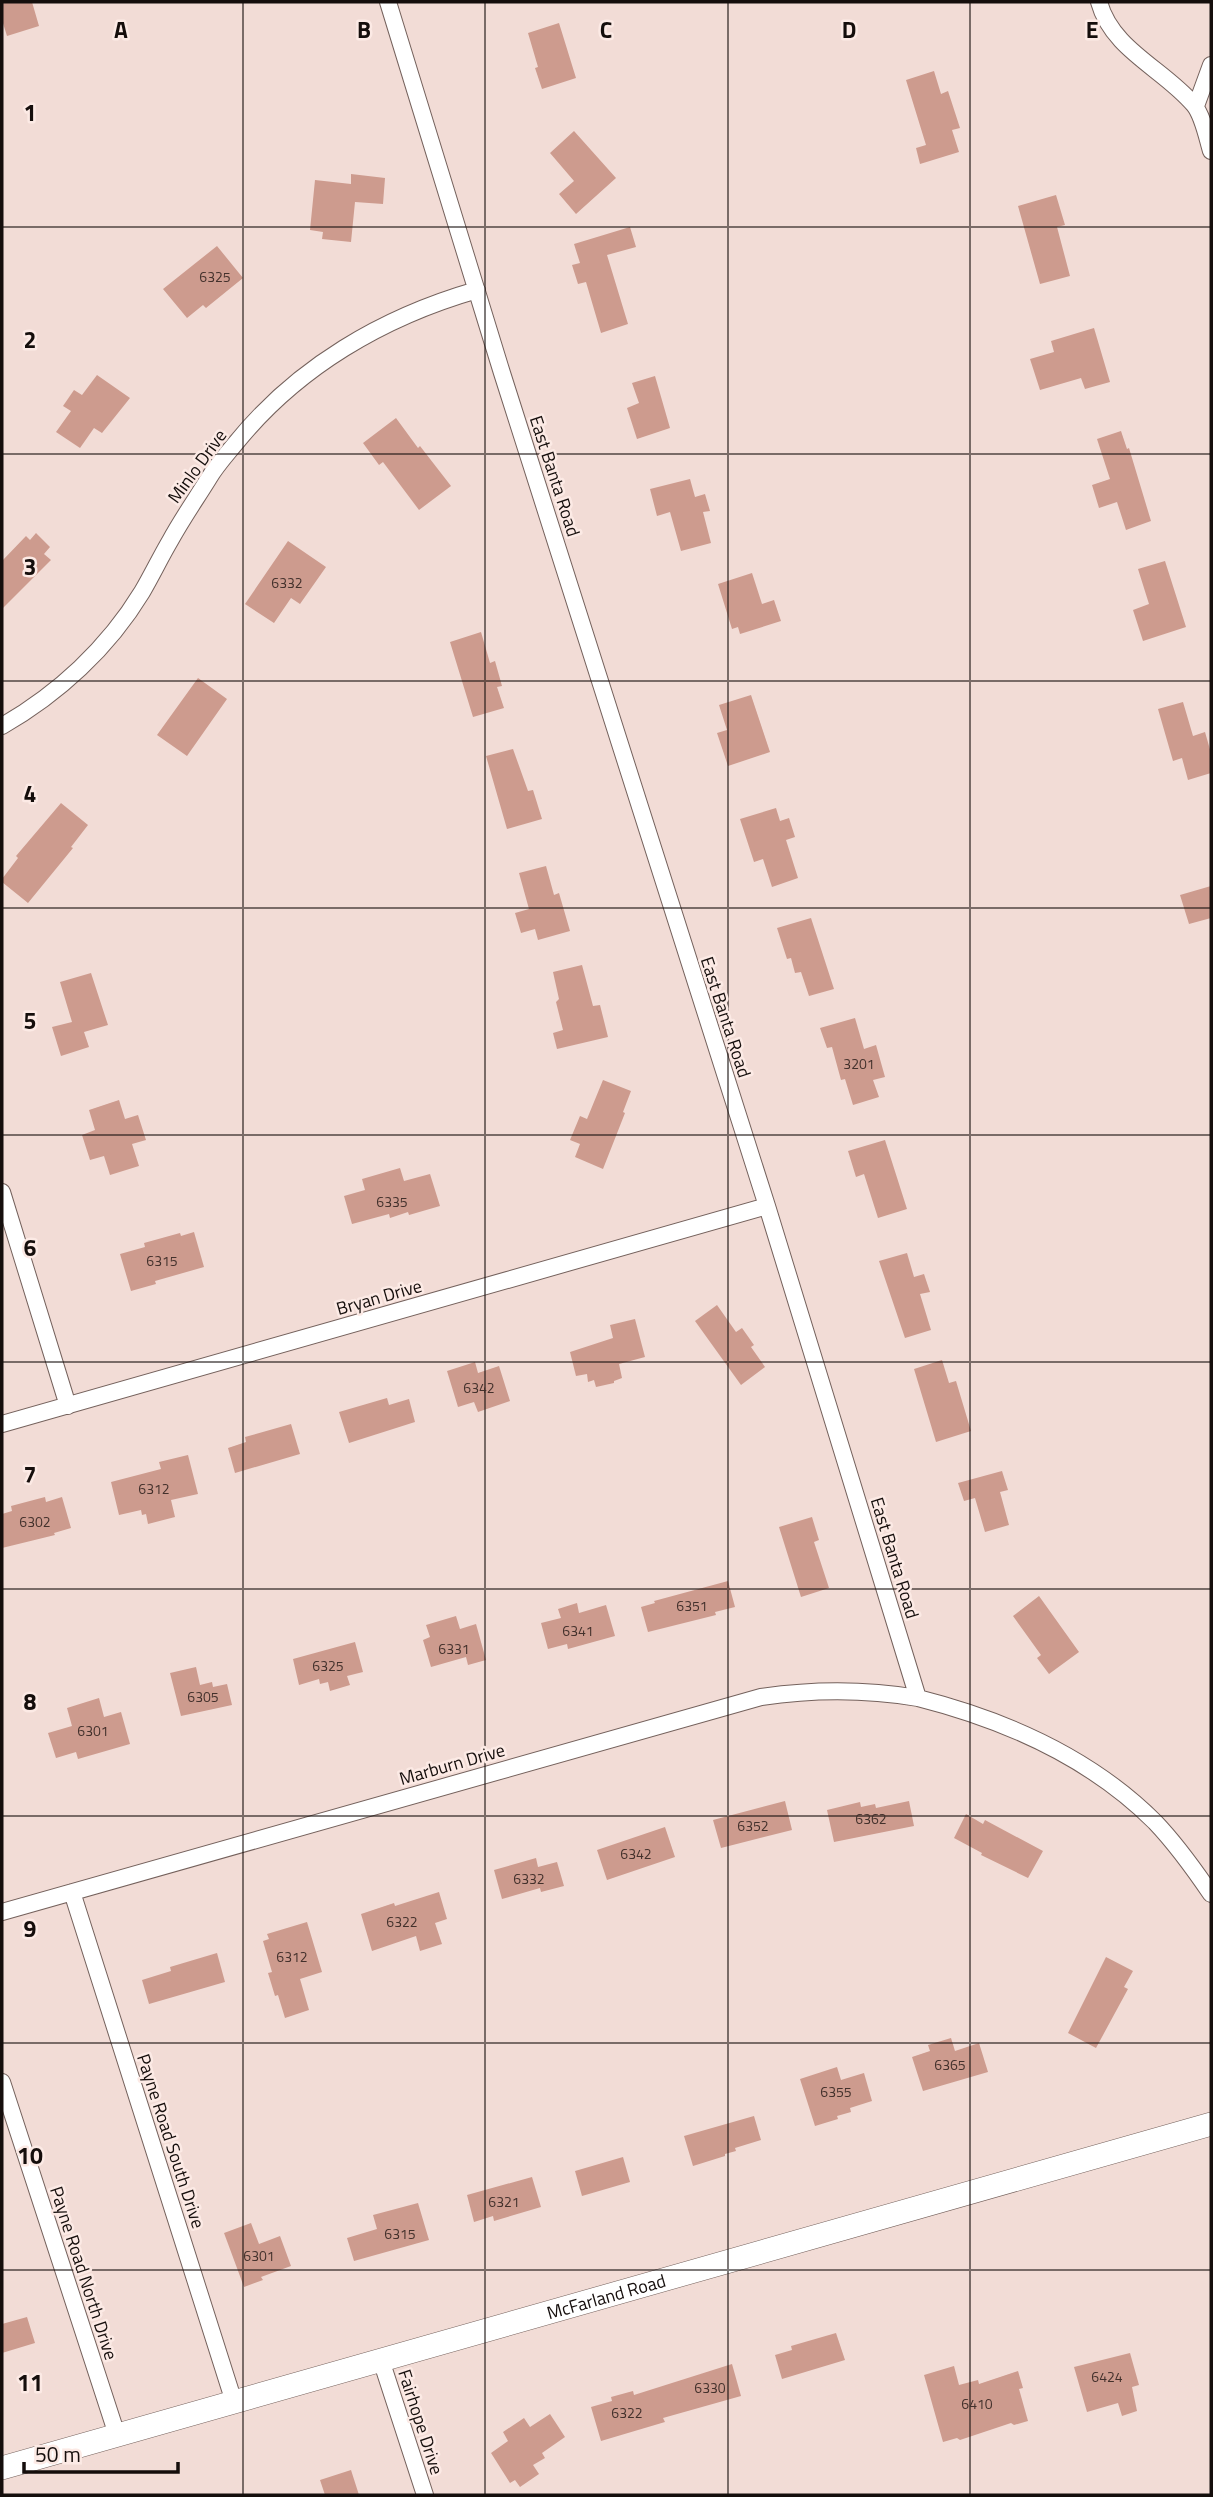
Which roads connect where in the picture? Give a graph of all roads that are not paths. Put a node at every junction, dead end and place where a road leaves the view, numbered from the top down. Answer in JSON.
{"nodes":[{"id":1,"x":388,"y":2,"type":"edge"},
{"id":2,"x":1099,"y":2,"type":"edge"},
{"id":3,"x":1211,"y":65,"type":"edge"},
{"id":4,"x":1196,"y":106,"type":"junction"},
{"id":5,"x":1211,"y":151,"type":"edge"},
{"id":6,"x":477,"y":290,"type":"junction"},
{"id":7,"x":2,"y":726,"type":"edge"},
{"id":8,"x":2,"y":1192,"type":"edge"},
{"id":9,"x":766,"y":1206,"type":"junction"},
{"id":10,"x":68,"y":1406,"type":"junction"},
{"id":11,"x":2,"y":1424,"type":"edge"},
{"id":12,"x":918,"y":1698,"type":"junction"},
{"id":13,"x":72,"y":1892,"type":"junction"},
{"id":14,"x":1211,"y":1894,"type":"edge"},
{"id":15,"x":2,"y":1912,"type":"edge"},
{"id":16,"x":2,"y":2082,"type":"edge"},
{"id":17,"x":1211,"y":2124,"type":"edge"},
{"id":18,"x":380,"y":2360,"type":"junction"},
{"id":19,"x":234,"y":2402,"type":"junction"},
{"id":20,"x":117,"y":2435,"type":"junction"},
{"id":21,"x":2,"y":2468,"type":"edge"},
{"id":22,"x":425,"y":2495,"type":"edge"}],
"edges":[{"from":1,"to":6,"type":"street","name":"East Banta Road"},
{"from":2,"to":4,"type":"street"},
{"from":3,"to":4,"type":"street"},
{"from":4,"to":5,"type":"street"},
{"from":6,"to":7,"type":"street","name":"Minlo Drive"},
{"from":6,"to":9,"type":"street","name":"East Banta Road"},
{"from":8,"to":10,"type":"street"},
{"from":9,"to":10,"type":"street","name":"Bryan Drive"},
{"from":9,"to":12,"type":"street","name":"East Banta Road"},
{"from":10,"to":11,"type":"street","name":"Bryan Drive"},
{"from":12,"to":13,"type":"street","name":"Marburn Drive"},
{"from":12,"to":14,"type":"street"},
{"from":13,"to":15,"type":"street","name":"Marburn Drive"},
{"from":13,"to":19,"type":"street","name":"Payne Road South Drive"},
{"from":16,"to":20,"type":"street","name":"Payne Road North Drive"},
{"from":17,"to":18,"type":"street","name":"McFarland Road"},
{"from":18,"to":19,"type":"street","name":"McFarland Road"},
{"from":18,"to":22,"type":"street","name":"Fairhope Drive"},
{"from":19,"to":20,"type":"street","name":"McFarland Road"},
{"from":20,"to":21,"type":"street","name":"McFarland Road"}]}
